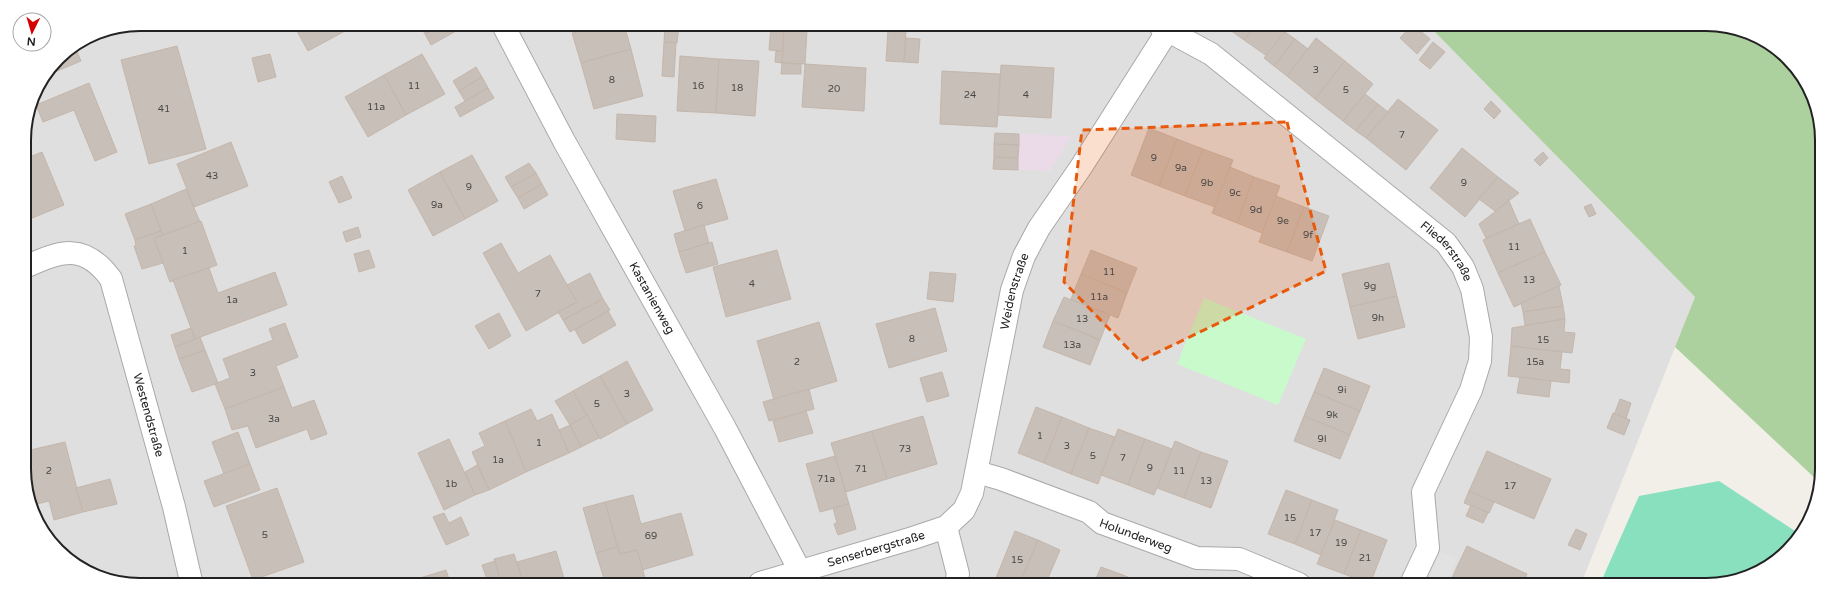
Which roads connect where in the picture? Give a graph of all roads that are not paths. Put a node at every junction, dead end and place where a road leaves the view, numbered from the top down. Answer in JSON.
{"nodes":[{"id":1,"x":506,"y":31,"type":"edge"},
{"id":2,"x":1164,"y":31,"type":"edge"},
{"id":3,"x":1171,"y":31,"type":"edge"},
{"id":4,"x":31,"y":264,"type":"edge"},
{"id":5,"x":977,"y":472,"type":"junction"},
{"id":6,"x":946,"y":526,"type":"junction"},
{"id":7,"x":800,"y":571,"type":"junction"},
{"id":8,"x":191,"y":578,"type":"edge"},
{"id":9,"x":775,"y":578,"type":"edge"},
{"id":10,"x":957,"y":578,"type":"edge"},
{"id":11,"x":1284,"y":578,"type":"edge"},
{"id":12,"x":1414,"y":578,"type":"edge"}],
"edges":[{"from":1,"to":7,"type":"street","name":"Kastanienweg"},
{"from":2,"to":5,"type":"street","name":"Weidenstraße"},
{"from":3,"to":12,"type":"street","name":"Fliederstraße"},
{"from":4,"to":8,"type":"street","name":"Westendstraße"},
{"from":5,"to":6,"type":"street","name":"Weidenstraße"},
{"from":5,"to":11,"type":"street","name":"Holunderweg"},
{"from":6,"to":7,"type":"street","name":"Senserbergstraße"},
{"from":6,"to":10,"type":"street"},
{"from":7,"to":9,"type":"street","name":"Senserbergstraße"}]}
